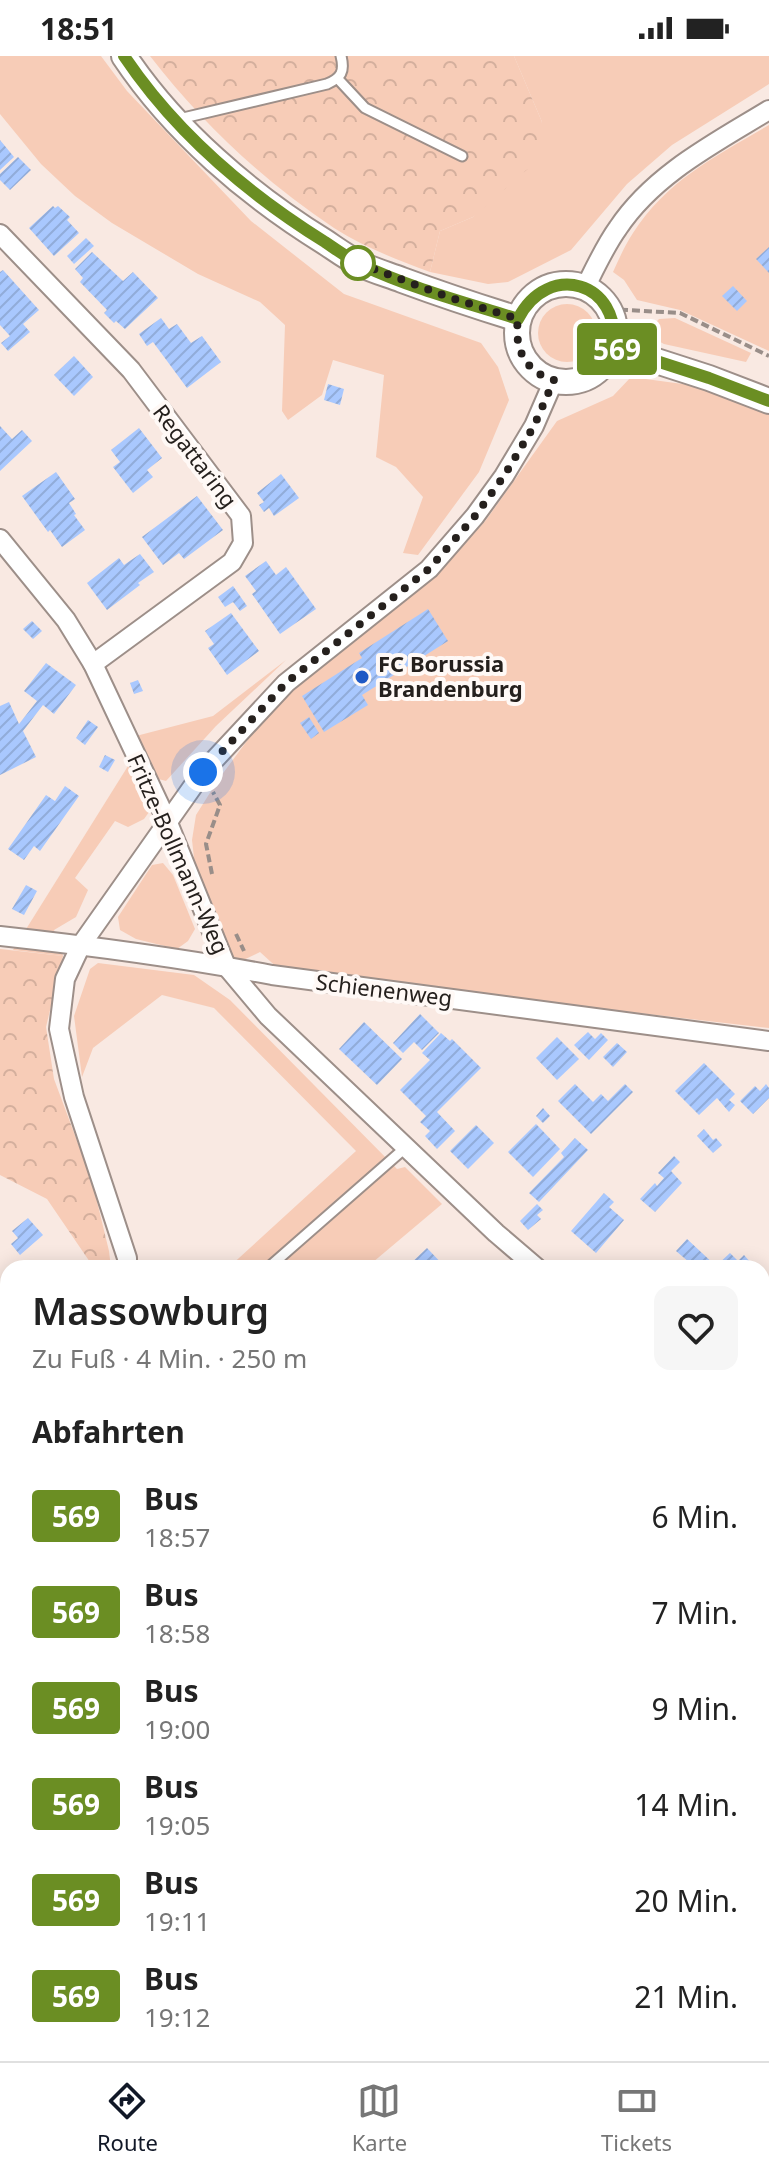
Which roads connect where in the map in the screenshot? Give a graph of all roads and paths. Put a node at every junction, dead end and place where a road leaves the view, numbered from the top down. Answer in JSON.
{"nodes":[{"id":1,"x":124,"y":56,"type":"edge"},
{"id":2,"x":341,"y":56,"type":"edge"},
{"id":3,"x":338,"y":79,"type":"junction"},
{"id":4,"x":769,"y":110,"type":"edge"},
{"id":5,"x":175,"y":120,"type":"junction"},
{"id":6,"x":462,"y":156,"type":"dead end"},
{"id":7,"x":0,"y":234,"type":"edge"},
{"id":8,"x":585,"y":288,"type":"junction"},
{"id":9,"x":608,"y":309,"type":"junction"},
{"id":10,"x":518,"y":319,"type":"junction"},
{"id":11,"x":613,"y":347,"type":"junction"},
{"id":12,"x":769,"y":356,"type":"edge"},
{"id":13,"x":554,"y":380,"type":"junction"},
{"id":14,"x":769,"y":401,"type":"edge"},
{"id":15,"x":0,"y":539,"type":"edge"},
{"id":16,"x":93,"y":664,"type":"junction"},
{"id":17,"x":203,"y":772,"type":"junction"},
{"id":18,"x":168,"y":823,"type":"junction"},
{"id":19,"x":212,"y":875,"type":"dead end"},
{"id":20,"x":235,"y":932,"type":"dead end"},
{"id":21,"x":0,"y":936,"type":"edge"},
{"id":22,"x":81,"y":945,"type":"junction"},
{"id":23,"x":226,"y":966,"type":"junction"},
{"id":24,"x":255,"y":972,"type":"junction"},
{"id":25,"x":769,"y":1041,"type":"edge"},
{"id":26,"x":405,"y":1148,"type":"junction"},
{"id":27,"x":127,"y":1260,"type":"edge"},
{"id":28,"x":277,"y":1260,"type":"edge"},
{"id":29,"x":528,"y":1260,"type":"edge"}],
"edges":[{"from":1,"to":5,"type":"main road"},
{"from":2,"to":3,"type":"lane"},
{"from":3,"to":5,"type":"lane"},
{"from":3,"to":6,"type":"lane"},
{"from":4,"to":8,"type":"street"},
{"from":5,"to":10,"type":"main road"},
{"from":7,"to":16,"type":"street","name":"Regattaring"},
{"from":8,"to":9,"type":"main road"},
{"from":8,"to":10,"type":"main road"},
{"from":9,"to":11,"type":"main road"},
{"from":9,"to":12,"type":"path"},
{"from":10,"to":13,"type":"main road"},
{"from":11,"to":13,"type":"main road"},
{"from":11,"to":14,"type":"main road"},
{"from":13,"to":17,"type":"street"},
{"from":15,"to":16,"type":"street","name":"Fritze-Bollmann-Weg"},
{"from":16,"to":18,"type":"street","name":"Fritze-Bollmann-Weg"},
{"from":17,"to":18,"type":"street"},
{"from":17,"to":19,"type":"path"},
{"from":18,"to":22,"type":"street"},
{"from":18,"to":23,"type":"street","name":"Fritze-Bollmann-Weg"},
{"from":20,"to":24,"type":"path"},
{"from":21,"to":22,"type":"street","name":"Schienenweg"},
{"from":22,"to":23,"type":"street","name":"Schienenweg"},
{"from":22,"to":27,"type":"street"},
{"from":23,"to":24,"type":"street","name":"Schienenweg"},
{"from":23,"to":26,"type":"street","name":"Fritze-Bollmann-Weg"},
{"from":24,"to":25,"type":"street","name":"Schienenweg"},
{"from":26,"to":28,"type":"lane"},
{"from":26,"to":29,"type":"street","name":"Fritze-Bollmann-Weg"}]}
